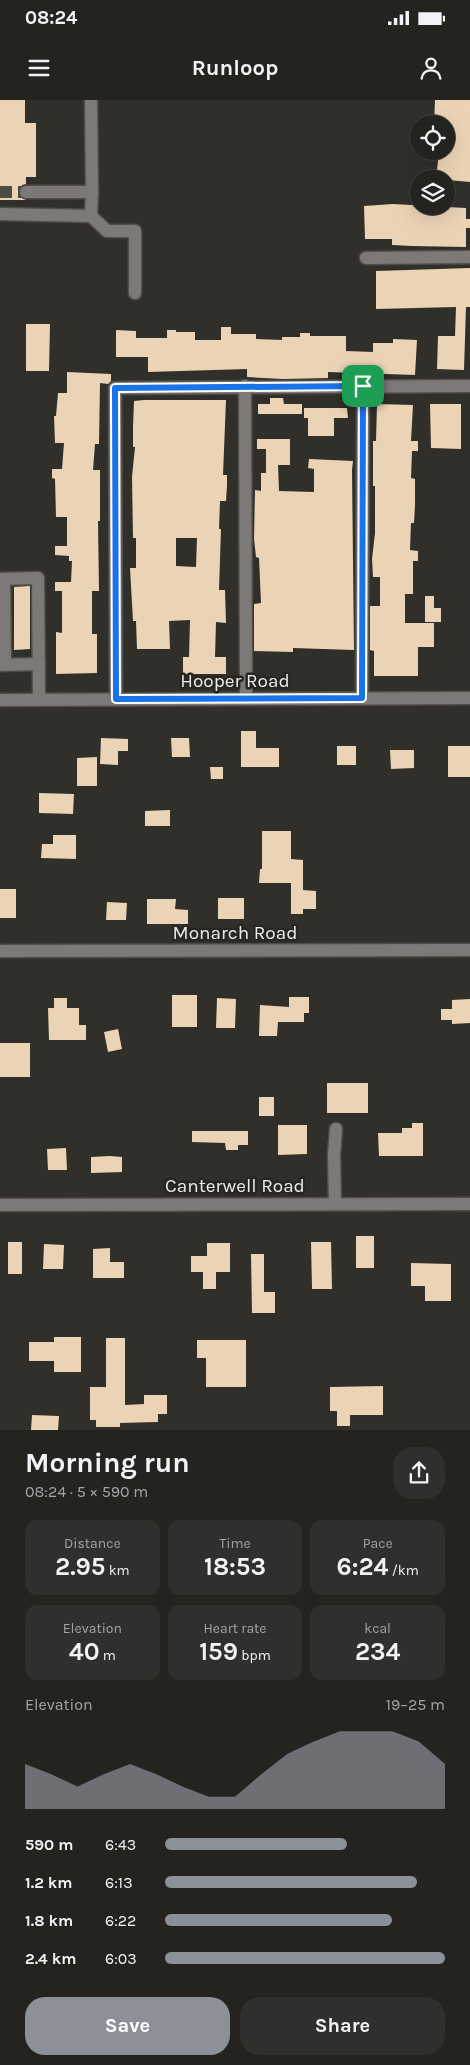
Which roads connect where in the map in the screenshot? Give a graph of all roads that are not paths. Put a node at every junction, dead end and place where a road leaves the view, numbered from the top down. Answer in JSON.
{"nodes":[{"id":1,"x":91,"y":100,"type":"edge"},
{"id":2,"x":26,"y":192,"type":"tunnel mouth"},
{"id":3,"x":92,"y":192,"type":"junction"},
{"id":4,"x":0,"y":214,"type":"edge"},
{"id":5,"x":91,"y":216,"type":"junction"},
{"id":6,"x":470,"y":257,"type":"edge"},
{"id":7,"x":366,"y":258,"type":"dead end"},
{"id":8,"x":135,"y":293,"type":"dead end"},
{"id":9,"x":245,"y":386,"type":"junction"},
{"id":10,"x":363,"y":386,"type":"junction"},
{"id":11,"x":470,"y":386,"type":"edge"},
{"id":12,"x":2,"y":579,"type":"edge"},
{"id":13,"x":2,"y":664,"type":"edge"},
{"id":14,"x":39,"y":664,"type":"junction"},
{"id":15,"x":246,"y":698,"type":"junction"},
{"id":16,"x":362,"y":698,"type":"junction"},
{"id":17,"x":470,"y":698,"type":"edge"},
{"id":18,"x":39,"y":699,"type":"junction"},
{"id":19,"x":116,"y":699,"type":"junction"},
{"id":20,"x":0,"y":700,"type":"edge"},
{"id":21,"x":470,"y":950,"type":"edge"},
{"id":22,"x":0,"y":951,"type":"edge"},
{"id":23,"x":336,"y":1129,"type":"dead end"},
{"id":24,"x":0,"y":1204,"type":"edge"},
{"id":25,"x":335,"y":1204,"type":"junction"},
{"id":26,"x":470,"y":1204,"type":"edge"}],
"edges":[{"from":1,"to":3,"type":"street"},
{"from":2,"to":3,"type":"street"},
{"from":3,"to":5,"type":"street"},
{"from":4,"to":5,"type":"street"},
{"from":5,"to":8,"type":"street"},
{"from":6,"to":7,"type":"street"},
{"from":9,"to":10,"type":"street"},
{"from":9,"to":15,"type":"street"},
{"from":9,"to":19,"type":"street"},
{"from":10,"to":11,"type":"street"},
{"from":10,"to":16,"type":"street"},
{"from":12,"to":13,"type":"street"},
{"from":12,"to":14,"type":"street"},
{"from":13,"to":14,"type":"street"},
{"from":14,"to":18,"type":"street"},
{"from":15,"to":16,"type":"street","name":"Hooper Road"},
{"from":15,"to":19,"type":"street","name":"Hooper Road"},
{"from":16,"to":17,"type":"street","name":"Hooper Road"},
{"from":18,"to":19,"type":"street","name":"Hooper Road"},
{"from":18,"to":20,"type":"street","name":"Hooper Road"},
{"from":21,"to":22,"type":"street","name":"Monarch Road"},
{"from":23,"to":25,"type":"street"},
{"from":24,"to":25,"type":"street","name":"Canterwell Road"},
{"from":25,"to":26,"type":"street","name":"Canterwell Road"}]}
